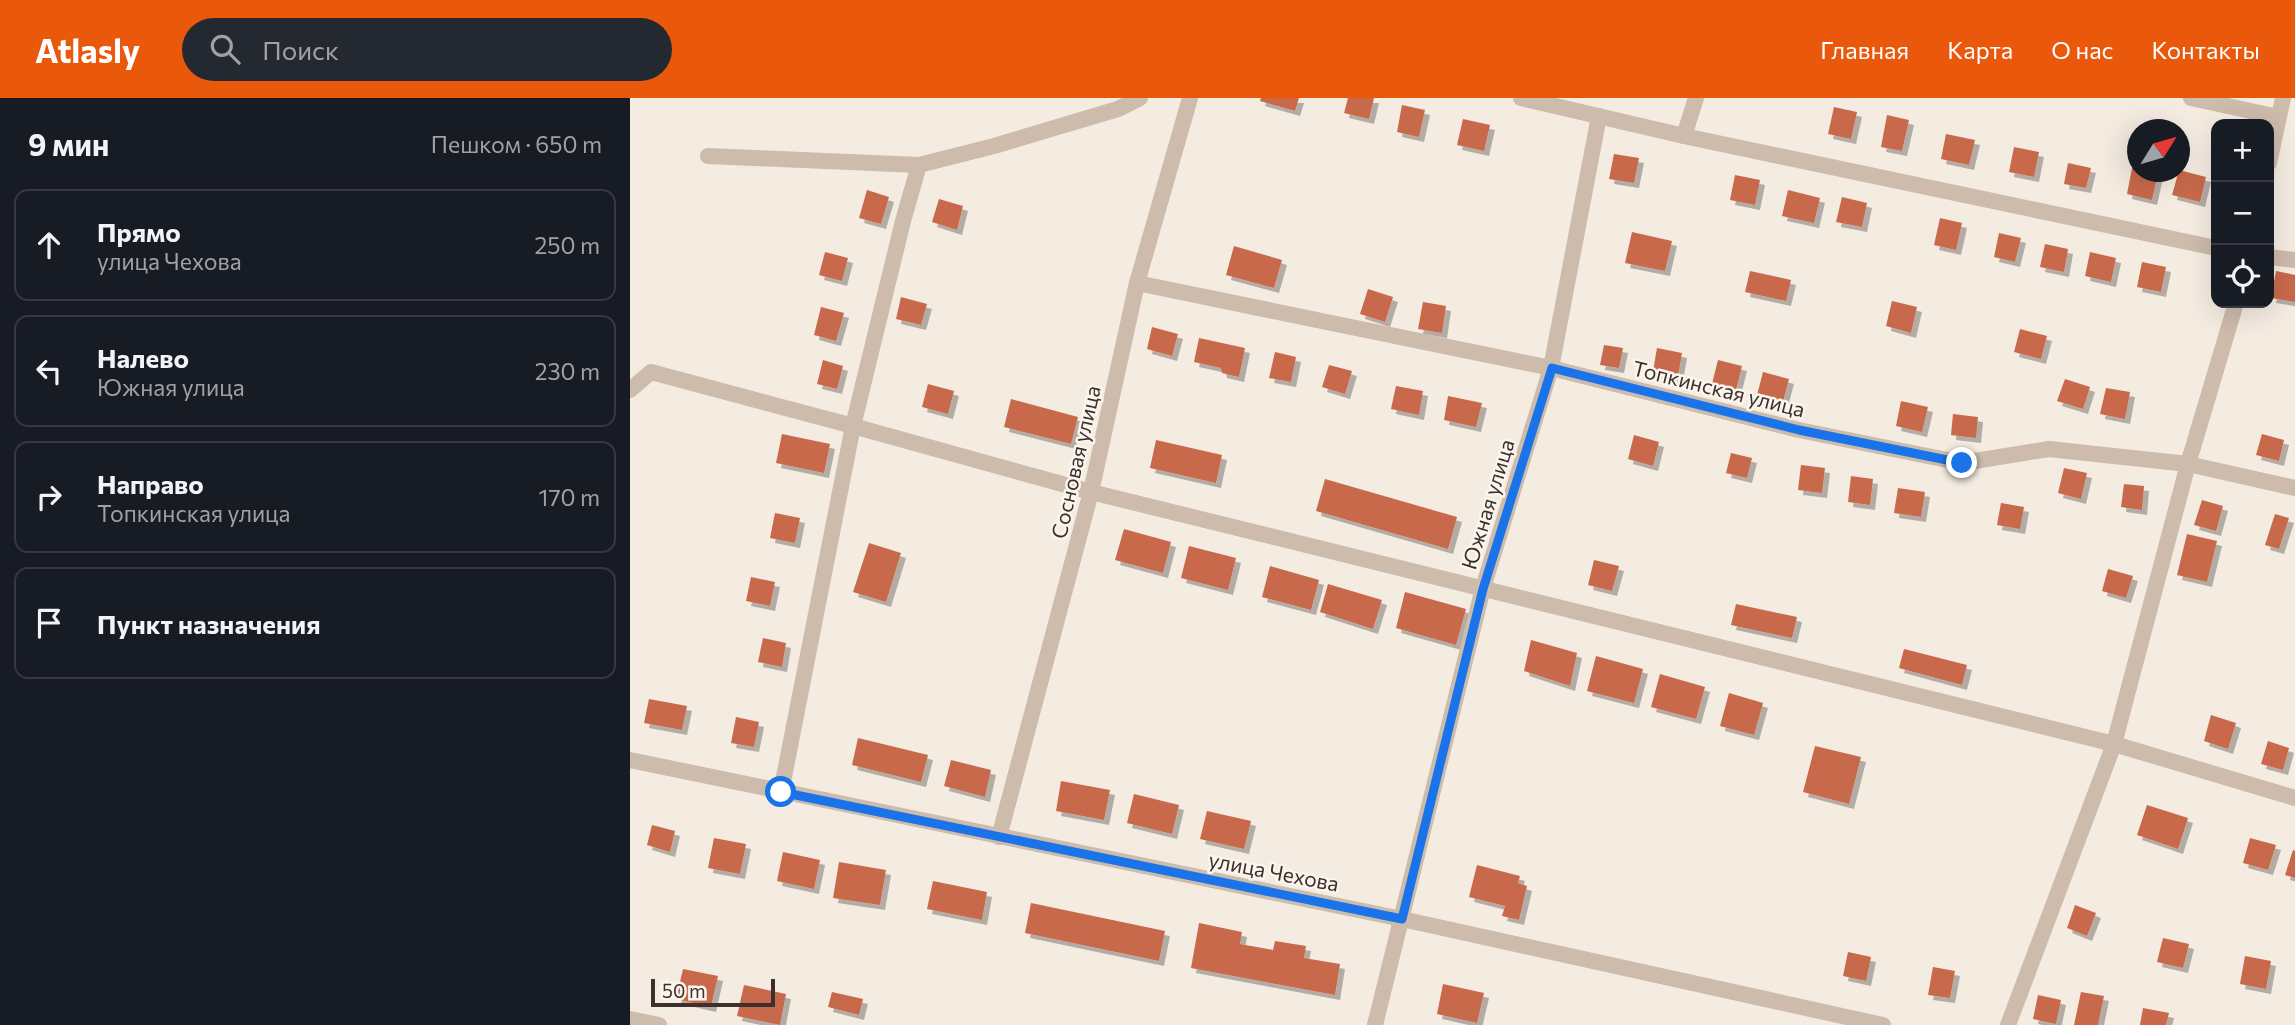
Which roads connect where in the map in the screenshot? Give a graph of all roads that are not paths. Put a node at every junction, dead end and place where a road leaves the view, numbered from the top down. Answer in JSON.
{"nodes":[{"id":1,"x":1140,"y":98,"type":"edge"},
{"id":2,"x":1190,"y":98,"type":"edge"},
{"id":3,"x":1521,"y":98,"type":"edge"},
{"id":4,"x":1696,"y":98,"type":"edge"},
{"id":5,"x":2191,"y":98,"type":"edge"},
{"id":6,"x":2284,"y":98,"type":"edge"},
{"id":7,"x":1599,"y":116,"type":"junction"},
{"id":8,"x":2278,"y":117,"type":"junction"},
{"id":9,"x":1684,"y":136,"type":"junction"},
{"id":10,"x":2274,"y":137,"type":"edge"},
{"id":11,"x":708,"y":156,"type":"dead end"},
{"id":12,"x":919,"y":166,"type":"junction"},
{"id":13,"x":2211,"y":247,"type":"edge"},
{"id":14,"x":2274,"y":258,"type":"edge"},
{"id":15,"x":2295,"y":260,"type":"edge"},
{"id":16,"x":1137,"y":283,"type":"junction"},
{"id":17,"x":2235,"y":308,"type":"edge"},
{"id":18,"x":1552,"y":368,"type":"junction"},
{"id":19,"x":630,"y":390,"type":"edge"},
{"id":20,"x":853,"y":426,"type":"junction"},
{"id":21,"x":2188,"y":464,"type":"junction"},
{"id":22,"x":2295,"y":488,"type":"edge"},
{"id":23,"x":1091,"y":492,"type":"junction"},
{"id":24,"x":1483,"y":589,"type":"junction"},
{"id":25,"x":2114,"y":744,"type":"junction"},
{"id":26,"x":630,"y":760,"type":"edge"},
{"id":27,"x":781,"y":792,"type":"junction"},
{"id":28,"x":2295,"y":798,"type":"edge"},
{"id":29,"x":999,"y":836,"type":"junction"},
{"id":30,"x":1402,"y":919,"type":"junction"},
{"id":31,"x":630,"y":1018,"type":"edge"},
{"id":32,"x":659,"y":1025,"type":"edge"},
{"id":33,"x":1375,"y":1025,"type":"edge"},
{"id":34,"x":1883,"y":1025,"type":"edge"},
{"id":35,"x":2008,"y":1025,"type":"edge"}],
"edges":[{"from":1,"to":12,"type":"street"},
{"from":2,"to":16,"type":"street","name":"Сосновая улица"},
{"from":3,"to":7,"type":"street"},
{"from":4,"to":9,"type":"street"},
{"from":5,"to":8,"type":"street"},
{"from":6,"to":8,"type":"street"},
{"from":7,"to":9,"type":"street"},
{"from":7,"to":18,"type":"street","name":"Южная улица"},
{"from":8,"to":10,"type":"street"},
{"from":9,"to":13,"type":"street"},
{"from":11,"to":12,"type":"street"},
{"from":12,"to":20,"type":"street"},
{"from":14,"to":15,"type":"street"},
{"from":16,"to":18,"type":"street","name":"Топкинская улица"},
{"from":16,"to":23,"type":"street","name":"Сосновая улица"},
{"from":17,"to":21,"type":"street"},
{"from":18,"to":21,"type":"street","name":"Топкинская улица"},
{"from":18,"to":24,"type":"street","name":"Южная улица"},
{"from":19,"to":20,"type":"street"},
{"from":20,"to":23,"type":"street"},
{"from":20,"to":27,"type":"street"},
{"from":21,"to":22,"type":"street","name":"Топкинская улица"},
{"from":21,"to":25,"type":"street"},
{"from":23,"to":24,"type":"street"},
{"from":23,"to":29,"type":"street","name":"Сосновая улица"},
{"from":24,"to":25,"type":"street"},
{"from":24,"to":30,"type":"street","name":"Южная улица"},
{"from":25,"to":28,"type":"street"},
{"from":25,"to":35,"type":"street"},
{"from":26,"to":27,"type":"street","name":"улица Чехова"},
{"from":27,"to":29,"type":"street","name":"улица Чехова"},
{"from":29,"to":30,"type":"street","name":"улица Чехова"},
{"from":30,"to":33,"type":"street","name":"Южная улица"},
{"from":30,"to":34,"type":"street","name":"улица Чехова"},
{"from":31,"to":32,"type":"street"}]}
